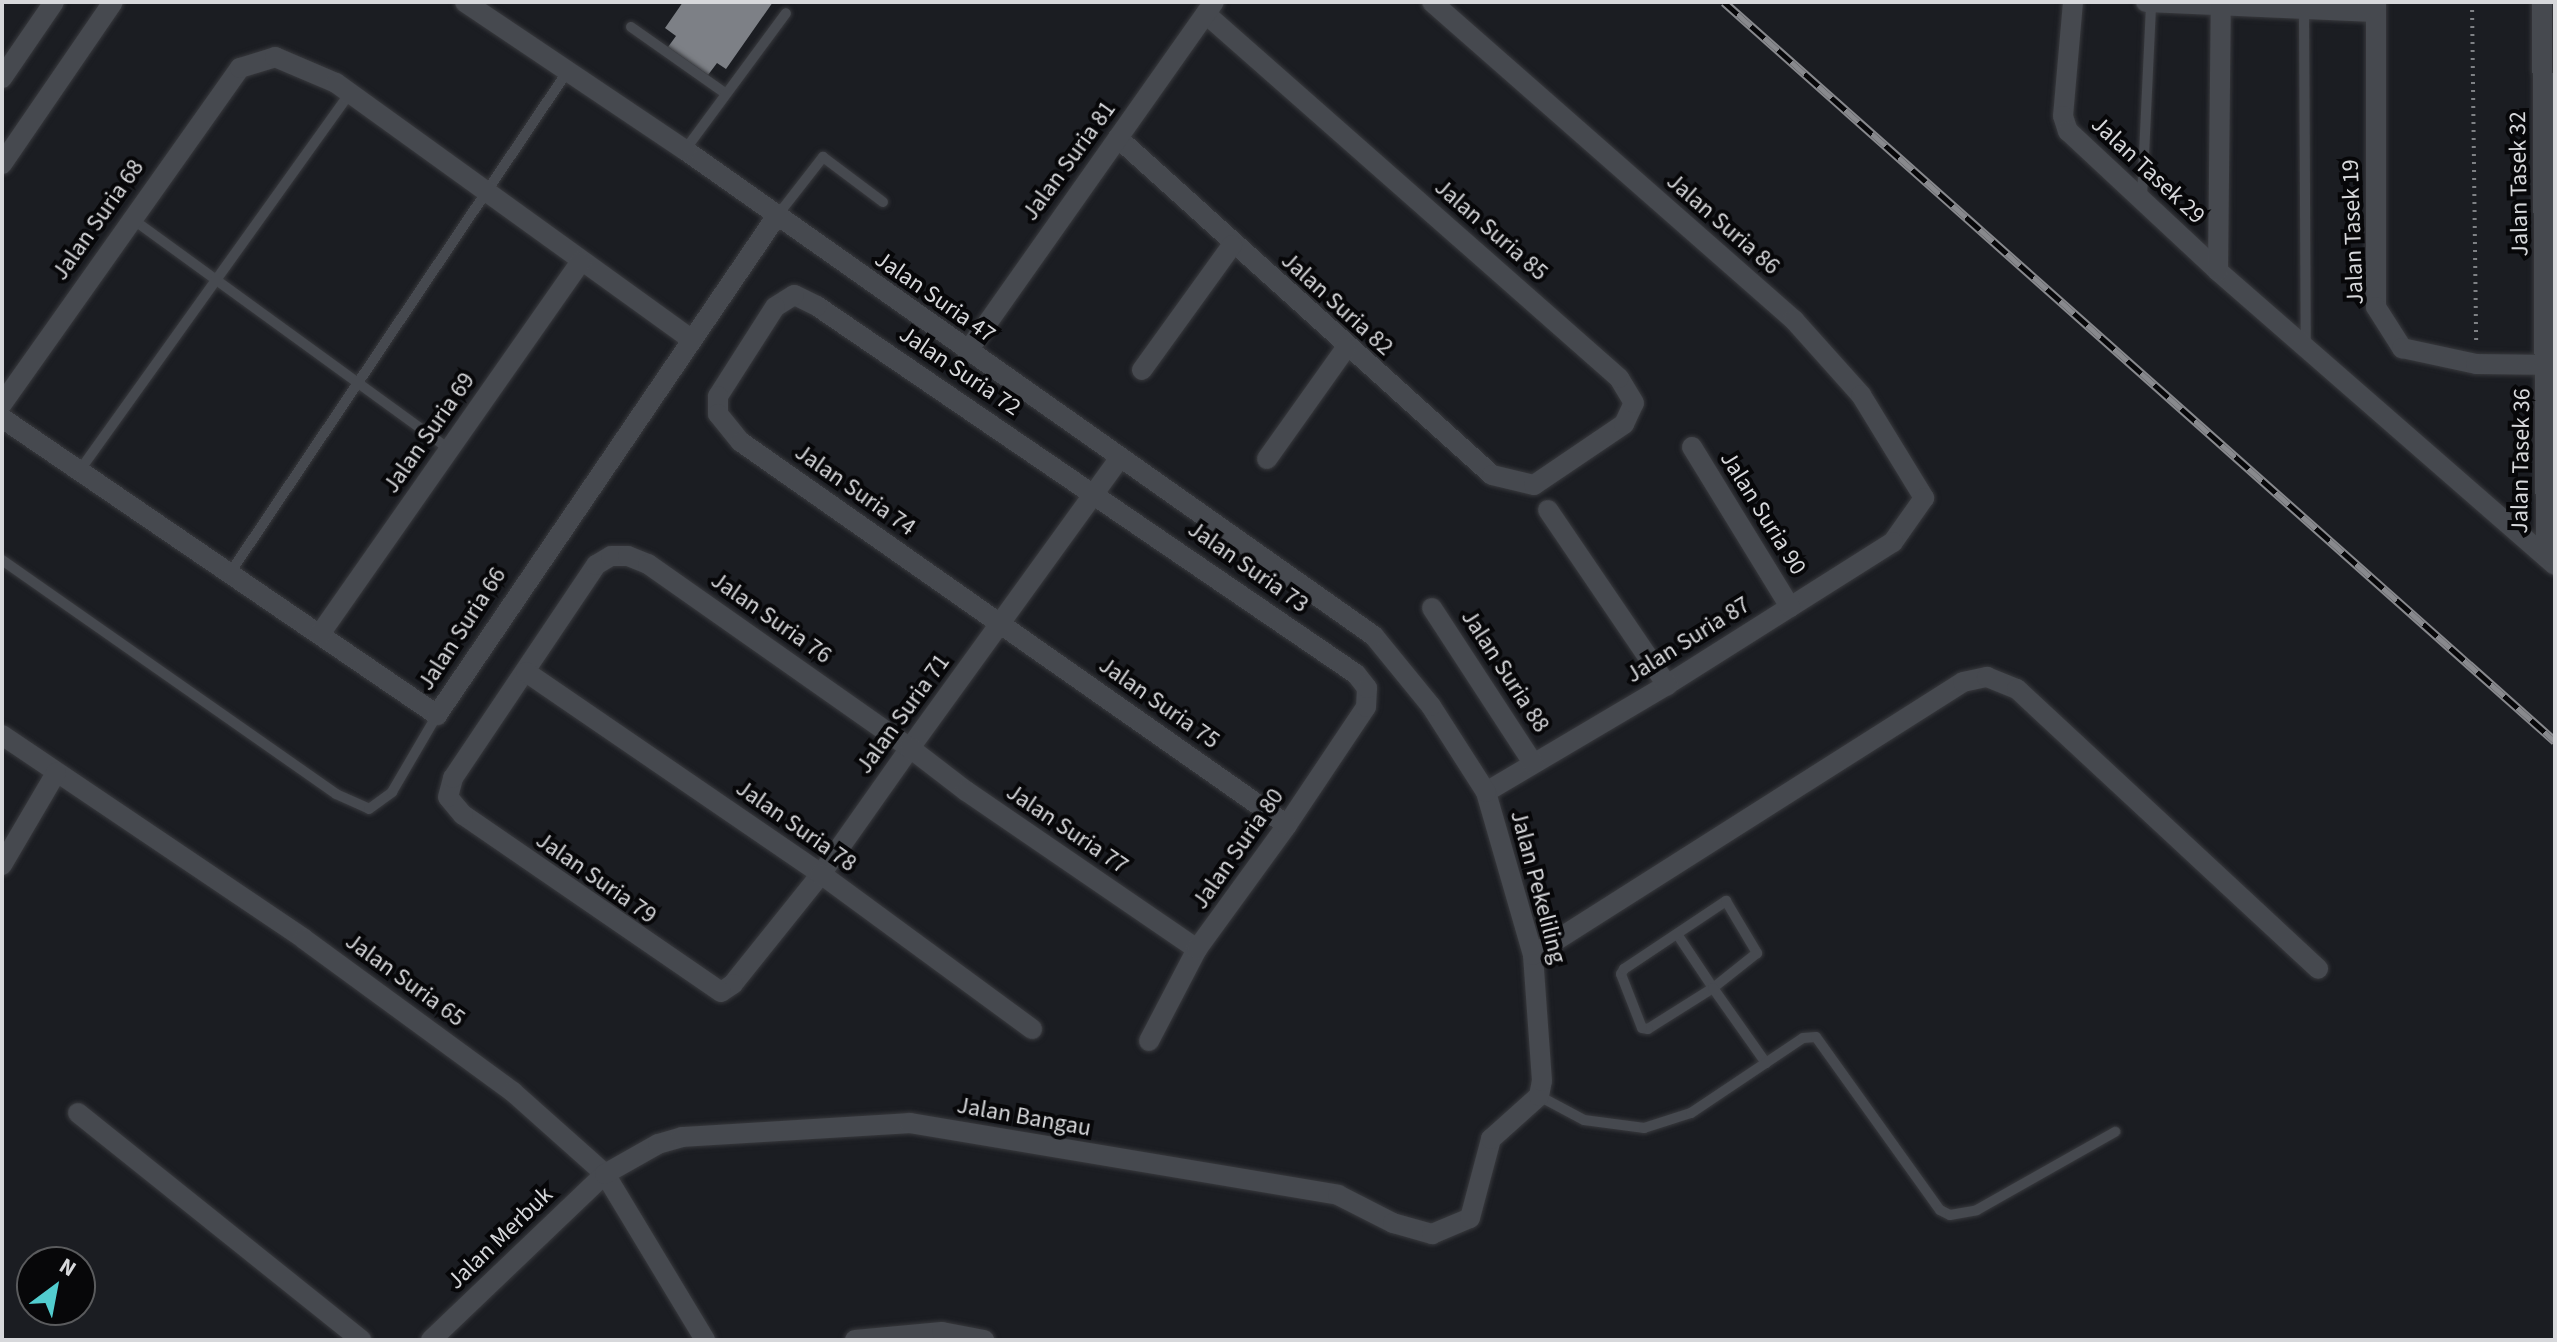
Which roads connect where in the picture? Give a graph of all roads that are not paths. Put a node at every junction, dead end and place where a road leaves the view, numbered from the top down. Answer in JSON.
{"nodes":[{"id":1,"x":54,"y":2,"type":"edge"},
{"id":2,"x":113,"y":2,"type":"edge"},
{"id":3,"x":465,"y":2,"type":"edge"},
{"id":4,"x":1432,"y":2,"type":"edge"},
{"id":5,"x":2073,"y":2,"type":"edge"},
{"id":6,"x":2542,"y":2,"type":"edge"},
{"id":7,"x":2148,"y":3,"type":"edge"},
{"id":8,"x":2221,"y":5,"type":"junction"},
{"id":9,"x":2376,"y":7,"type":"edge"},
{"id":10,"x":1210,"y":8,"type":"edge"},
{"id":11,"x":2304,"y":9,"type":"junction"},
{"id":12,"x":786,"y":13,"type":"dead end"},
{"id":13,"x":631,"y":27,"type":"dead end"},
{"id":14,"x":567,"y":72,"type":"junction"},
{"id":15,"x":2,"y":78,"type":"edge"},
{"id":16,"x":350,"y":93,"type":"junction"},
{"id":17,"x":725,"y":93,"type":"junction"},
{"id":18,"x":1118,"y":138,"type":"junction"},
{"id":19,"x":685,"y":150,"type":"junction"},
{"id":20,"x":2,"y":164,"type":"edge"},
{"id":21,"x":487,"y":194,"type":"junction"},
{"id":22,"x":2142,"y":198,"type":"junction"},
{"id":23,"x":883,"y":202,"type":"dead end"},
{"id":24,"x":130,"y":217,"type":"junction"},
{"id":25,"x":776,"y":217,"type":"junction"},
{"id":26,"x":1232,"y":245,"type":"junction"},
{"id":27,"x":580,"y":262,"type":"junction"},
{"id":28,"x":2218,"y":271,"type":"junction"},
{"id":29,"x":216,"y":280,"type":"junction"},
{"id":30,"x":794,"y":295,"type":"joint"},
{"id":31,"x":691,"y":339,"type":"junction"},
{"id":32,"x":2306,"y":345,"type":"junction"},
{"id":33,"x":1346,"y":348,"type":"junction"},
{"id":34,"x":967,"y":352,"type":"junction"},
{"id":35,"x":2551,"y":366,"type":"edge"},
{"id":36,"x":1142,"y":370,"type":"dead end"},
{"id":37,"x":357,"y":382,"type":"junction"},
{"id":38,"x":2,"y":404,"type":"edge"},
{"id":39,"x":2,"y":418,"type":"edge"},
{"id":40,"x":1692,"y":447,"type":"dead end"},
{"id":41,"x":449,"y":449,"type":"junction"},
{"id":42,"x":1119,"y":459,"type":"junction"},
{"id":43,"x":1267,"y":459,"type":"dead end"},
{"id":44,"x":80,"y":470,"type":"junction"},
{"id":45,"x":1534,"y":485,"type":"joint"},
{"id":46,"x":1095,"y":493,"type":"junction"},
{"id":47,"x":1548,"y":510,"type":"dead end"},
{"id":48,"x":1911,"y":521,"type":"joint"},
{"id":49,"x":2,"y":560,"type":"edge"},
{"id":50,"x":2550,"y":561,"type":"edge"},
{"id":51,"x":230,"y":573,"type":"junction"},
{"id":52,"x":1790,"y":607,"type":"junction"},
{"id":53,"x":1432,"y":608,"type":"dead end"},
{"id":54,"x":1001,"y":623,"type":"junction"},
{"id":55,"x":320,"y":634,"type":"junction"},
{"id":56,"x":1374,"y":636,"type":"joint"},
{"id":57,"x":526,"y":672,"type":"junction"},
{"id":58,"x":1667,"y":685,"type":"junction"},
{"id":59,"x":1367,"y":688,"type":"joint"},
{"id":60,"x":437,"y":715,"type":"junction"},
{"id":61,"x":2,"y":735,"type":"edge"},
{"id":62,"x":910,"y":748,"type":"junction"},
{"id":63,"x":1533,"y":763,"type":"junction"},
{"id":64,"x":56,"y":773,"type":"junction"},
{"id":65,"x":1486,"y":792,"type":"junction"},
{"id":66,"x":1287,"y":825,"type":"junction"},
{"id":67,"x":2,"y":865,"type":"edge"},
{"id":68,"x":821,"y":874,"type":"junction"},
{"id":69,"x":1677,"y":934,"type":"junction"},
{"id":70,"x":1197,"y":949,"type":"junction"},
{"id":71,"x":1533,"y":955,"type":"junction"},
{"id":72,"x":2318,"y":969,"type":"dead end"},
{"id":73,"x":1713,"y":988,"type":"junction"},
{"id":74,"x":721,"y":992,"type":"joint"},
{"id":75,"x":1032,"y":1029,"type":"dead end"},
{"id":76,"x":1149,"y":1041,"type":"dead end"},
{"id":77,"x":1766,"y":1063,"type":"junction"},
{"id":78,"x":1539,"y":1096,"type":"junction"},
{"id":79,"x":78,"y":1113,"type":"dead end"},
{"id":80,"x":2115,"y":1132,"type":"dead end"},
{"id":81,"x":605,"y":1174,"type":"junction"},
{"id":82,"x":361,"y":1340,"type":"edge"},
{"id":83,"x":431,"y":1340,"type":"edge"},
{"id":84,"x":705,"y":1340,"type":"edge"},
{"id":85,"x":855,"y":1340,"type":"edge"},
{"id":86,"x":984,"y":1340,"type":"edge"}],
"edges":[{"from":1,"to":15,"type":"street"},
{"from":2,"to":20,"type":"street"},
{"from":3,"to":14,"type":"street","name":"Jalan Suria 47"},
{"from":4,"to":48,"type":"street","name":"Jalan Suria 86"},
{"from":5,"to":22,"type":"street","name":"Jalan Tasek 29"},
{"from":6,"to":35,"type":"street","name":"Jalan Tasek 32"},
{"from":7,"to":8,"type":"street"},
{"from":7,"to":22,"type":"lane"},
{"from":8,"to":11,"type":"street"},
{"from":8,"to":28,"type":"street"},
{"from":9,"to":11,"type":"street"},
{"from":9,"to":35,"type":"street","name":"Jalan Tasek 19"},
{"from":10,"to":18,"type":"street","name":"Jalan Suria 81"},
{"from":10,"to":45,"type":"street","name":"Jalan Suria 85"},
{"from":11,"to":32,"type":"lane"},
{"from":12,"to":17,"type":"lane"},
{"from":13,"to":17,"type":"lane"},
{"from":14,"to":19,"type":"street","name":"Jalan Suria 47"},
{"from":14,"to":21,"type":"lane"},
{"from":16,"to":21,"type":"street"},
{"from":16,"to":24,"type":"street","name":"Jalan Suria 68"},
{"from":16,"to":29,"type":"lane"},
{"from":17,"to":19,"type":"lane"},
{"from":18,"to":26,"type":"street","name":"Jalan Suria 82"},
{"from":18,"to":34,"type":"street","name":"Jalan Suria 81"},
{"from":19,"to":25,"type":"street","name":"Jalan Suria 47"},
{"from":21,"to":27,"type":"street"},
{"from":21,"to":37,"type":"lane"},
{"from":22,"to":28,"type":"street","name":"Jalan Tasek 29"},
{"from":23,"to":25,"type":"lane"},
{"from":24,"to":29,"type":"lane"},
{"from":24,"to":38,"type":"street","name":"Jalan Suria 68"},
{"from":25,"to":31,"type":"street","name":"Jalan Suria 66"},
{"from":25,"to":34,"type":"street","name":"Jalan Suria 47"},
{"from":26,"to":33,"type":"street","name":"Jalan Suria 82"},
{"from":26,"to":36,"type":"street"},
{"from":27,"to":31,"type":"street"},
{"from":27,"to":41,"type":"street","name":"Jalan Suria 69"},
{"from":28,"to":32,"type":"street","name":"Jalan Tasek 29"},
{"from":29,"to":37,"type":"lane"},
{"from":29,"to":44,"type":"lane"},
{"from":30,"to":46,"type":"street","name":"Jalan Suria 72"},
{"from":30,"to":54,"type":"street","name":"Jalan Suria 74"},
{"from":31,"to":60,"type":"street","name":"Jalan Suria 66"},
{"from":32,"to":50,"type":"street","name":"Jalan Tasek 29"},
{"from":33,"to":43,"type":"street"},
{"from":33,"to":45,"type":"street","name":"Jalan Suria 82"},
{"from":34,"to":42,"type":"street","name":"Jalan Suria 47"},
{"from":35,"to":50,"type":"street","name":"Jalan Tasek 36"},
{"from":37,"to":41,"type":"lane"},
{"from":37,"to":51,"type":"lane"},
{"from":39,"to":44,"type":"street","name":"Jalan Suria 66"},
{"from":40,"to":52,"type":"street","name":"Jalan Suria 90"},
{"from":41,"to":55,"type":"street","name":"Jalan Suria 69"},
{"from":42,"to":46,"type":"street","name":"Jalan Suria 71"},
{"from":42,"to":56,"type":"street","name":"Jalan Suria 47"},
{"from":44,"to":51,"type":"street","name":"Jalan Suria 66"},
{"from":46,"to":54,"type":"street","name":"Jalan Suria 71"},
{"from":46,"to":59,"type":"street","name":"Jalan Suria 73"},
{"from":47,"to":58,"type":"street"},
{"from":48,"to":52,"type":"street","name":"Jalan Suria 87"},
{"from":49,"to":60,"type":"lane"},
{"from":51,"to":55,"type":"street","name":"Jalan Suria 66"},
{"from":52,"to":58,"type":"street","name":"Jalan Suria 87"},
{"from":53,"to":63,"type":"street","name":"Jalan Suria 88"},
{"from":54,"to":62,"type":"street","name":"Jalan Suria 71"},
{"from":54,"to":66,"type":"street","name":"Jalan Suria 75"},
{"from":55,"to":60,"type":"street","name":"Jalan Suria 66"},
{"from":56,"to":65,"type":"street","name":"Jalan Pekeliling"},
{"from":57,"to":62,"type":"street","name":"Jalan Suria 76"},
{"from":57,"to":68,"type":"street","name":"Jalan Suria 78"},
{"from":57,"to":74,"type":"street","name":"Jalan Suria 79"},
{"from":58,"to":63,"type":"street","name":"Jalan Suria 87"},
{"from":59,"to":66,"type":"street","name":"Jalan Suria 80"},
{"from":61,"to":64,"type":"street","name":"Jalan Suria 65"},
{"from":62,"to":68,"type":"street","name":"Jalan Suria 71"},
{"from":62,"to":70,"type":"street","name":"Jalan Suria 77"},
{"from":63,"to":65,"type":"street","name":"Jalan Suria 87"},
{"from":64,"to":67,"type":"street"},
{"from":64,"to":81,"type":"street","name":"Jalan Suria 65"},
{"from":65,"to":71,"type":"street","name":"Jalan Pekeliling"},
{"from":66,"to":70,"type":"street","name":"Jalan Suria 80"},
{"from":68,"to":74,"type":"street","name":"Jalan Suria 71"},
{"from":68,"to":75,"type":"street","name":"Jalan Suria 78"},
{"from":69,"to":73,"type":"lane"},
{"from":69,"to":73,"type":"lane"},
{"from":69,"to":73,"type":"lane"},
{"from":70,"to":76,"type":"street","name":"Jalan Suria 80"},
{"from":71,"to":72,"type":"street"},
{"from":71,"to":78,"type":"street","name":"Jalan Pekeliling"},
{"from":73,"to":77,"type":"lane"},
{"from":77,"to":78,"type":"lane"},
{"from":77,"to":80,"type":"lane"},
{"from":78,"to":81,"type":"street","name":"Jalan Bangau"},
{"from":79,"to":82,"type":"street"},
{"from":81,"to":83,"type":"street","name":"Jalan Merbuk"},
{"from":81,"to":84,"type":"street","name":"Jalan Suria 65"},
{"from":85,"to":86,"type":"street"}]}
